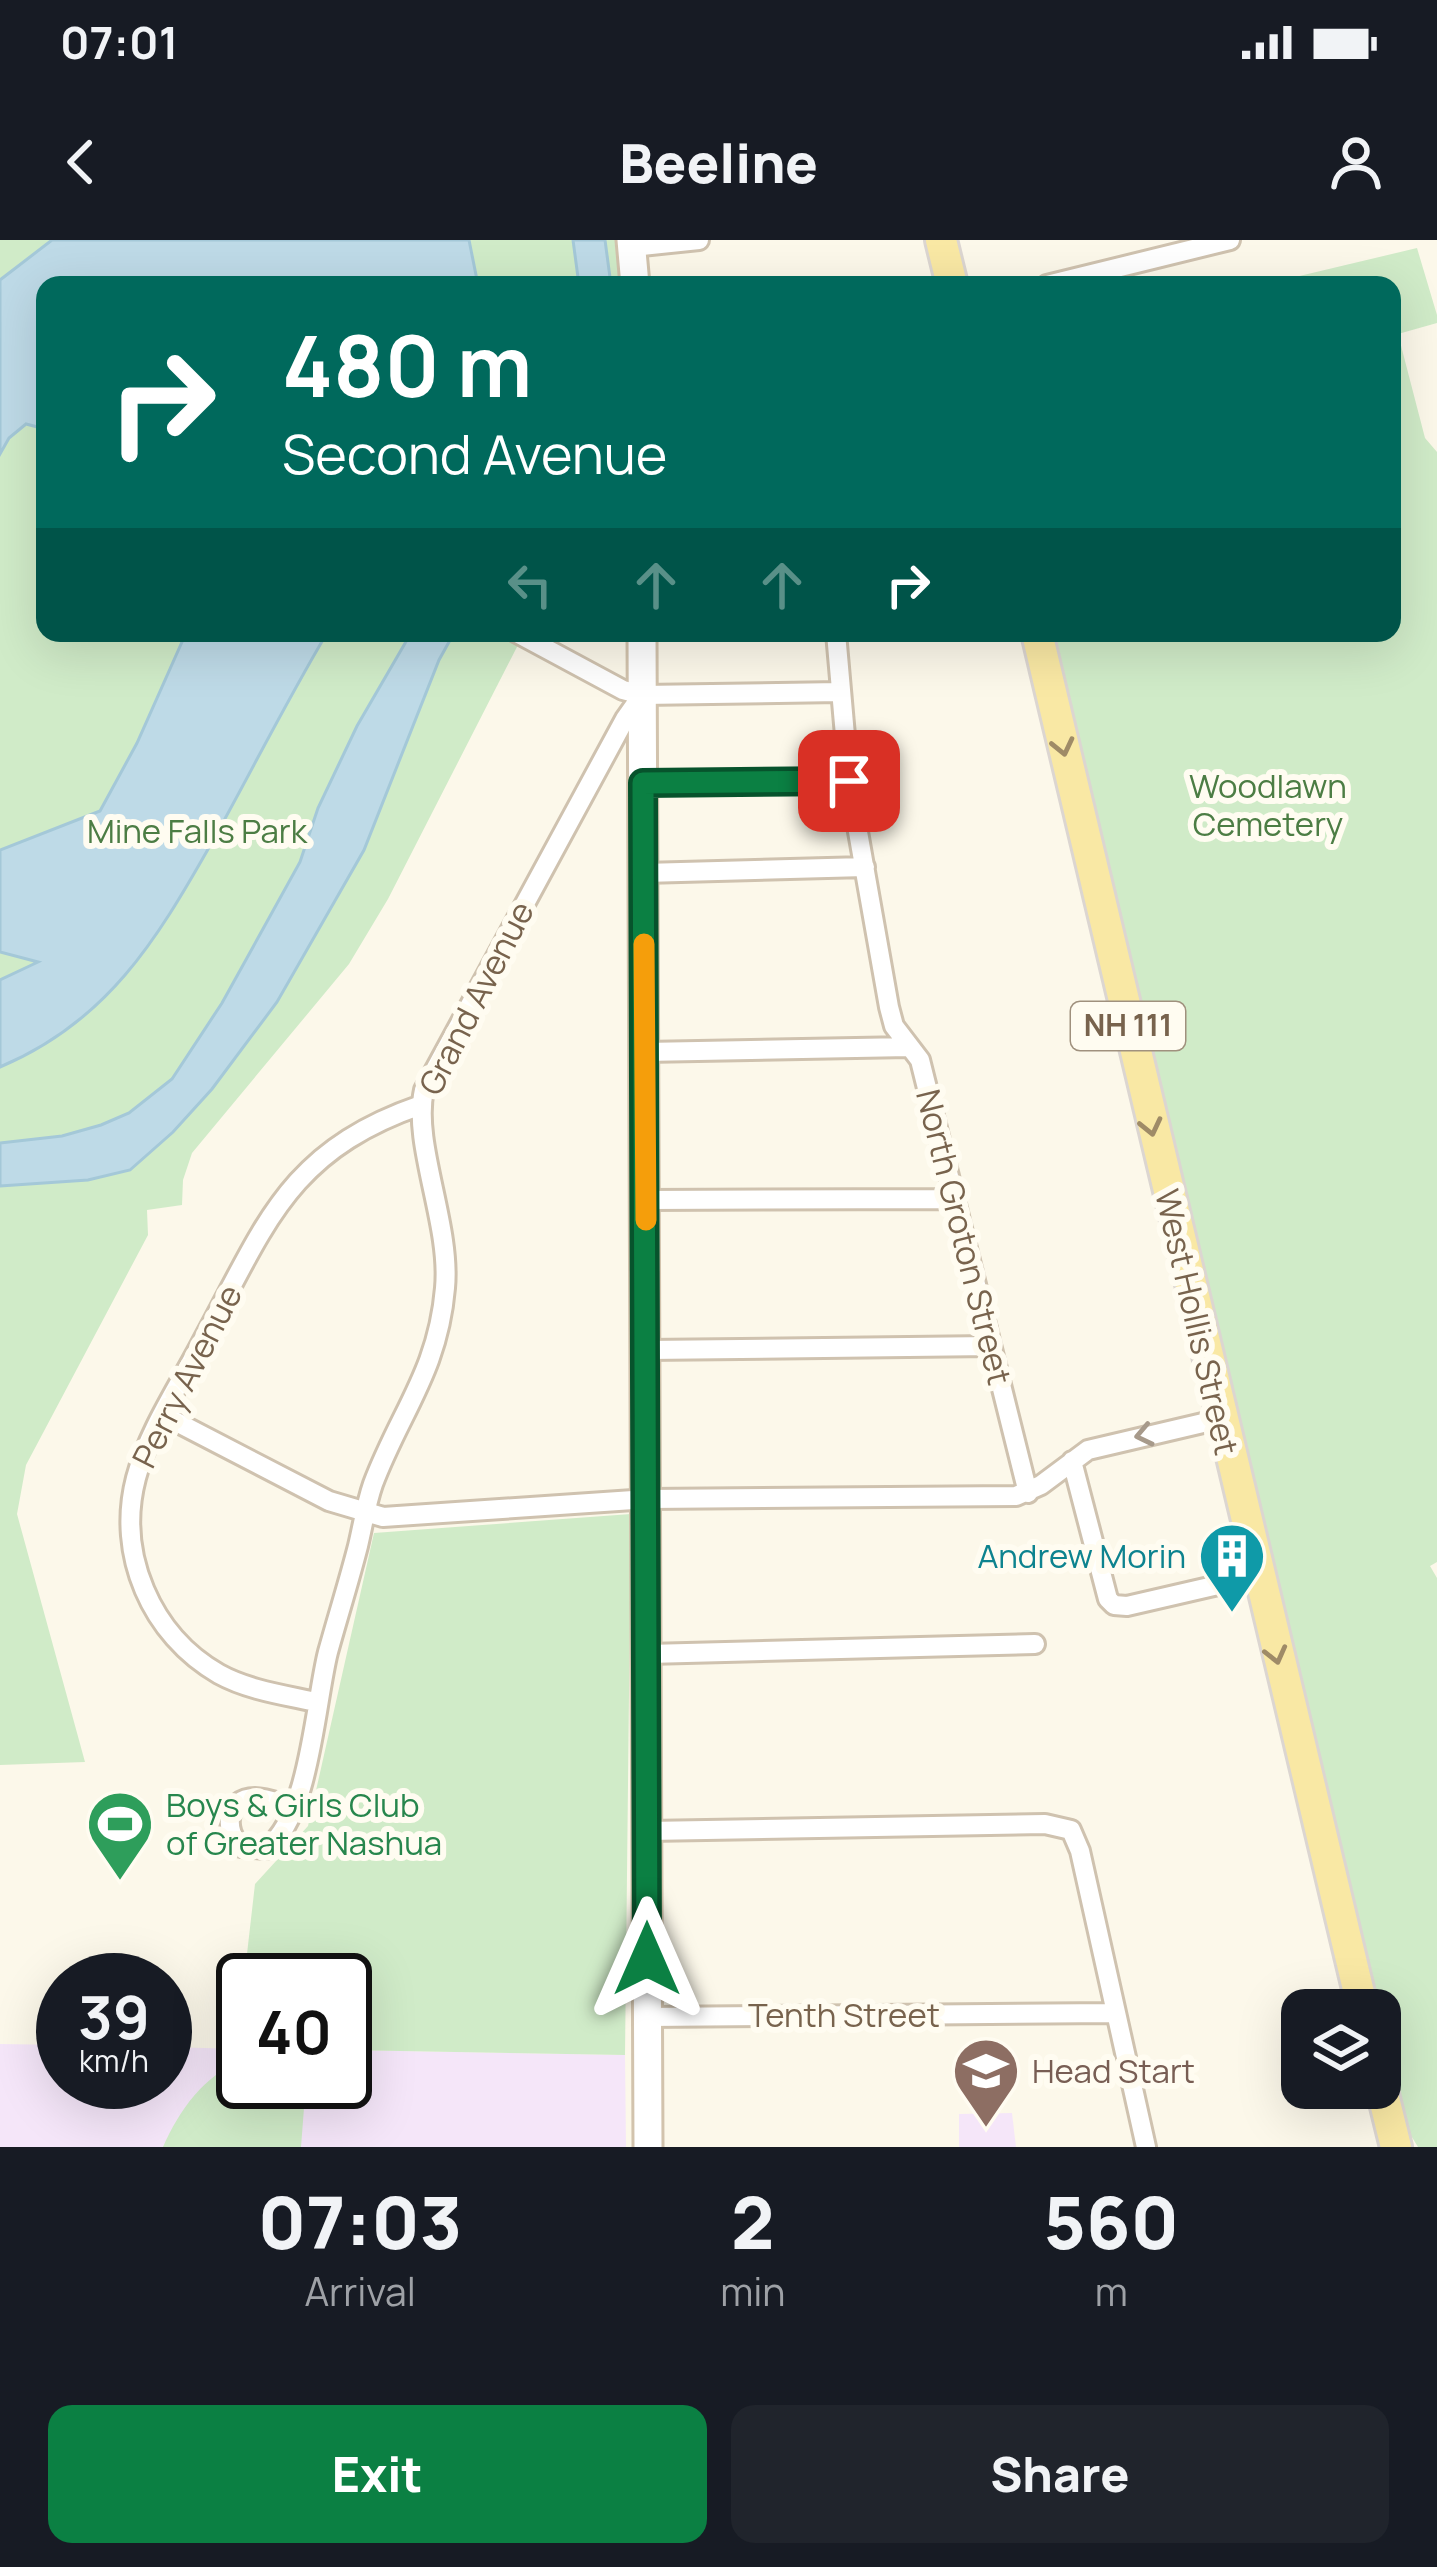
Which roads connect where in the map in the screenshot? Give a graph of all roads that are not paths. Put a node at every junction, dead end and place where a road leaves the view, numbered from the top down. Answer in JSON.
{"nodes":[{"id":1,"x":699,"y":240,"type":"edge"},
{"id":2,"x":941,"y":240,"type":"edge"},
{"id":3,"x":1230,"y":240,"type":"edge"},
{"id":4,"x":632,"y":243,"type":"edge"},
{"id":5,"x":634,"y":276,"type":"edge"},
{"id":6,"x":950,"y":276,"type":"edge"},
{"id":7,"x":1084,"y":276,"type":"edge"},
{"id":8,"x":534,"y":642,"type":"edge"},
{"id":9,"x":641,"y":642,"type":"edge"},
{"id":10,"x":837,"y":642,"type":"edge"},
{"id":11,"x":1038,"y":642,"type":"edge"},
{"id":12,"x":840,"y":692,"type":"junction"},
{"id":13,"x":642,"y":695,"type":"junction"},
{"id":14,"x":849,"y":781,"type":"junction"},
{"id":15,"x":643,"y":783,"type":"junction"},
{"id":16,"x":865,"y":867,"type":"junction"},
{"id":17,"x":644,"y":873,"type":"junction"},
{"id":18,"x":909,"y":1047,"type":"junction"},
{"id":19,"x":645,"y":1052,"type":"junction"},
{"id":20,"x":421,"y":1105,"type":"junction"},
{"id":21,"x":955,"y":1199,"type":"junction"},
{"id":22,"x":646,"y":1200,"type":"junction"},
{"id":23,"x":991,"y":1346,"type":"junction"},
{"id":24,"x":647,"y":1350,"type":"junction"},
{"id":25,"x":163,"y":1415,"type":"junction"},
{"id":26,"x":1220,"y":1419,"type":"junction"},
{"id":27,"x":1072,"y":1461,"type":"junction"},
{"id":28,"x":1028,"y":1493,"type":"junction"},
{"id":29,"x":648,"y":1499,"type":"junction"},
{"id":30,"x":365,"y":1513,"type":"junction"},
{"id":31,"x":1257,"y":1576,"type":"junction"},
{"id":32,"x":1035,"y":1644,"type":"dead end"},
{"id":33,"x":648,"y":1654,"type":"junction"},
{"id":34,"x":316,"y":1702,"type":"junction"},
{"id":35,"x":293,"y":1807,"type":"dead end"},
{"id":36,"x":648,"y":1831,"type":"junction"},
{"id":37,"x":1358,"y":1989,"type":"edge"},
{"id":38,"x":1113,"y":2013,"type":"junction"},
{"id":39,"x":647,"y":2017,"type":"junction"},
{"id":40,"x":1387,"y":2109,"type":"edge"},
{"id":41,"x":648,"y":2147,"type":"edge"},
{"id":42,"x":1146,"y":2147,"type":"edge"},
{"id":43,"x":1396,"y":2147,"type":"edge"}],
"edges":[{"from":1,"to":4,"type":"street"},
{"from":2,"to":6,"type":"main road"},
{"from":3,"to":7,"type":"street"},
{"from":4,"to":5,"type":"street"},
{"from":8,"to":13,"type":"street"},
{"from":9,"to":13,"type":"street"},
{"from":10,"to":12,"type":"street","name":"North Groton Street"},
{"from":11,"to":26,"type":"main road","name":"West Hollis Street","number":"NH 111","one_way":true},
{"from":12,"to":13,"type":"street"},
{"from":12,"to":14,"type":"street","name":"North Groton Street"},
{"from":13,"to":15,"type":"street"},
{"from":13,"to":20,"type":"street","name":"Grand Avenue"},
{"from":14,"to":15,"type":"street"},
{"from":14,"to":16,"type":"street","name":"North Groton Street"},
{"from":15,"to":17,"type":"street"},
{"from":16,"to":17,"type":"street"},
{"from":16,"to":18,"type":"street","name":"North Groton Street"},
{"from":17,"to":19,"type":"street"},
{"from":18,"to":19,"type":"street"},
{"from":18,"to":21,"type":"street","name":"North Groton Street"},
{"from":19,"to":22,"type":"street"},
{"from":20,"to":25,"type":"street","name":"Perry Avenue"},
{"from":20,"to":30,"type":"street","name":"Grand Avenue"},
{"from":21,"to":22,"type":"street"},
{"from":21,"to":23,"type":"street","name":"North Groton Street"},
{"from":22,"to":24,"type":"street"},
{"from":23,"to":24,"type":"street"},
{"from":23,"to":28,"type":"street","name":"North Groton Street"},
{"from":24,"to":29,"type":"street"},
{"from":25,"to":30,"type":"street"},
{"from":25,"to":34,"type":"street","name":"Perry Avenue"},
{"from":26,"to":27,"type":"street","one_way":true},
{"from":26,"to":31,"type":"main road","name":"West Hollis Street","number":"NH 111"},
{"from":27,"to":28,"type":"street"},
{"from":27,"to":31,"type":"street"},
{"from":28,"to":29,"type":"street"},
{"from":29,"to":30,"type":"street"},
{"from":29,"to":33,"type":"street"},
{"from":30,"to":34,"type":"street","name":"Grand Avenue"},
{"from":31,"to":37,"type":"main road","name":"West Hollis Street","number":"NH 111","one_way":true},
{"from":32,"to":33,"type":"street"},
{"from":33,"to":36,"type":"street"},
{"from":34,"to":35,"type":"street","name":"Grand Avenue"},
{"from":36,"to":38,"type":"street"},
{"from":36,"to":39,"type":"street"},
{"from":38,"to":39,"type":"street","name":"Tenth Street"},
{"from":38,"to":42,"type":"street"},
{"from":39,"to":41,"type":"street"},
{"from":40,"to":43,"type":"main road"}]}
